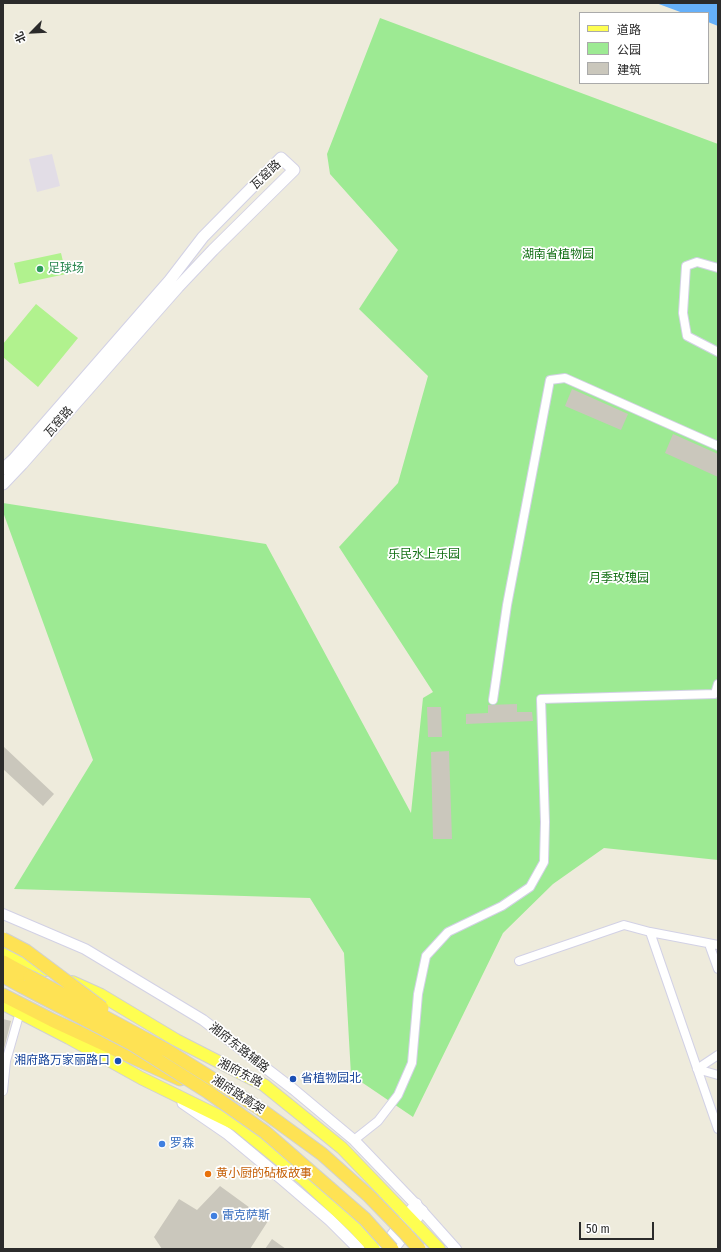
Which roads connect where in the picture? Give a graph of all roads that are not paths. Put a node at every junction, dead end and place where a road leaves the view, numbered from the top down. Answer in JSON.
{"nodes":[{"id":1,"x":718,"y":268,"type":"edge"},
{"id":2,"x":718,"y":352,"type":"edge"},
{"id":3,"x":718,"y":446,"type":"edge"},
{"id":4,"x":3,"y":470,"type":"edge"},
{"id":5,"x":3,"y":484,"type":"edge"},
{"id":6,"x":718,"y":684,"type":"edge"},
{"id":7,"x":493,"y":700,"type":"dead end"},
{"id":8,"x":3,"y":914,"type":"edge"},
{"id":9,"x":650,"y":932,"type":"junction"},
{"id":10,"x":3,"y":939,"type":"edge"},
{"id":11,"x":714,"y":945,"type":"edge"},
{"id":12,"x":3,"y":949,"type":"edge"},
{"id":13,"x":519,"y":961,"type":"dead end"},
{"id":14,"x":3,"y":962,"type":"edge"},
{"id":15,"x":718,"y":969,"type":"edge"},
{"id":16,"x":3,"y":976,"type":"edge"},
{"id":17,"x":26,"y":981,"type":"junction"},
{"id":18,"x":3,"y":995,"type":"edge"},
{"id":19,"x":3,"y":1004,"type":"edge"},
{"id":20,"x":20,"y":1012,"type":"junction"},
{"id":21,"x":136,"y":1033,"type":"junction"},
{"id":22,"x":718,"y":1054,"type":"edge"},
{"id":23,"x":696,"y":1069,"type":"junction"},
{"id":24,"x":718,"y":1075,"type":"edge"},
{"id":25,"x":141,"y":1078,"type":"junction"},
{"id":26,"x":3,"y":1090,"type":"edge"},
{"id":27,"x":208,"y":1092,"type":"junction"},
{"id":28,"x":718,"y":1129,"type":"edge"},
{"id":29,"x":354,"y":1140,"type":"junction"},
{"id":30,"x":419,"y":1207,"type":"junction"},
{"id":31,"x":410,"y":1219,"type":"junction"},
{"id":32,"x":359,"y":1248,"type":"edge"},
{"id":33,"x":374,"y":1249,"type":"edge"},
{"id":34,"x":382,"y":1249,"type":"edge"},
{"id":35,"x":393,"y":1249,"type":"edge"},
{"id":36,"x":419,"y":1249,"type":"edge"},
{"id":37,"x":439,"y":1249,"type":"edge"},
{"id":38,"x":456,"y":1249,"type":"edge"}],
"edges":[{"from":1,"to":2,"type":"street"},
{"from":3,"to":7,"type":"street"},
{"from":4,"to":5,"type":"main road","name":"瓦窑路"},
{"from":6,"to":29,"type":"street"},
{"from":8,"to":29,"type":"street","name":"湘府东路辅路"},
{"from":9,"to":11,"type":"street"},
{"from":9,"to":13,"type":"street"},
{"from":9,"to":23,"type":"street"},
{"from":10,"to":21,"type":"highway","bridge":true},
{"from":11,"to":15,"type":"street"},
{"from":12,"to":31,"type":"main road","name":"湘府东路"},
{"from":14,"to":17,"type":"highway"},
{"from":16,"to":17,"type":"highway"},
{"from":17,"to":21,"type":"highway","name":"湘府路高架","bridge":true},
{"from":17,"to":27,"type":"highway","name":"湘府路高架","bridge":true},
{"from":18,"to":27,"type":"highway","bridge":true},
{"from":19,"to":20,"type":"main road"},
{"from":20,"to":25,"type":"main road"},
{"from":20,"to":26,"type":"street"},
{"from":21,"to":36,"type":"highway","name":"湘府路高架","bridge":true},
{"from":22,"to":23,"type":"street"},
{"from":23,"to":24,"type":"street"},
{"from":23,"to":28,"type":"street"},
{"from":25,"to":32,"type":"main road"},
{"from":25,"to":33,"type":"main road"},
{"from":27,"to":35,"type":"highway","name":"湘府路高架","bridge":true},
{"from":29,"to":30,"type":"street","name":"湘府东路辅路"},
{"from":30,"to":31,"type":"main road"},
{"from":30,"to":38,"type":"street","name":"湘府东路辅路"},
{"from":31,"to":34,"type":"main road"},
{"from":31,"to":35,"type":"main road"},
{"from":31,"to":37,"type":"main road","name":"湘府东路"}]}
